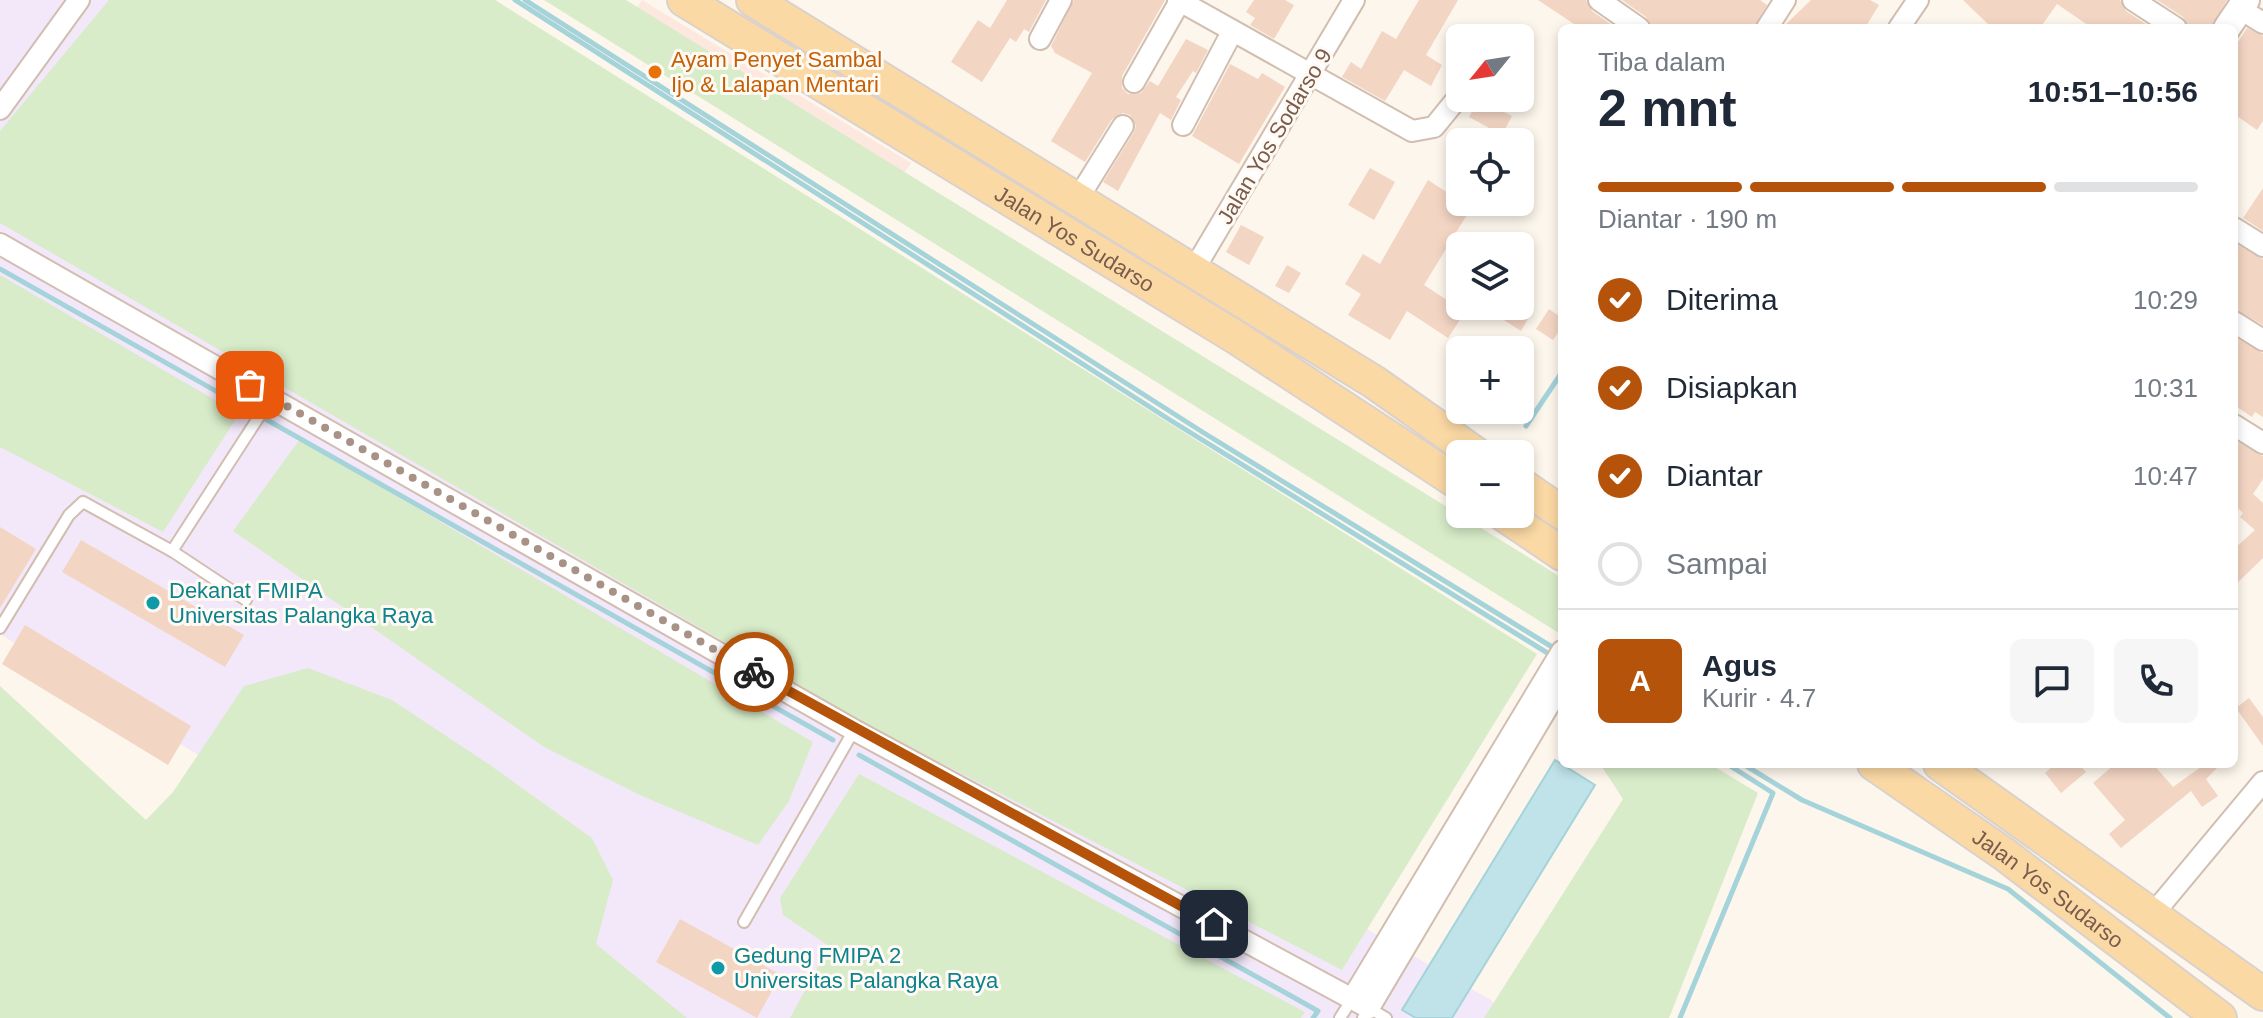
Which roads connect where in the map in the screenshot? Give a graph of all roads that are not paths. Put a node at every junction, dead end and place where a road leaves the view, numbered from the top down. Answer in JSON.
{"nodes":[{"id":1,"x":79,"y":0,"type":"edge"},
{"id":2,"x":684,"y":0,"type":"edge"},
{"id":3,"x":753,"y":0,"type":"edge"},
{"id":4,"x":1061,"y":0,"type":"edge"},
{"id":5,"x":1179,"y":0,"type":"edge"},
{"id":6,"x":1354,"y":0,"type":"edge"},
{"id":7,"x":1599,"y":0,"type":"edge"},
{"id":8,"x":1918,"y":0,"type":"edge"},
{"id":9,"x":2133,"y":0,"type":"edge"},
{"id":10,"x":1783,"y":1,"type":"edge"},
{"id":11,"x":2238,"y":12,"type":"edge"},
{"id":12,"x":2263,"y":23,"type":"edge"},
{"id":13,"x":1633,"y":24,"type":"edge"},
{"id":14,"x":1769,"y":24,"type":"edge"},
{"id":15,"x":1902,"y":24,"type":"edge"},
{"id":16,"x":2170,"y":24,"type":"edge"},
{"id":17,"x":1232,"y":32,"type":"junction"},
{"id":18,"x":1040,"y":39,"type":"dead end"},
{"id":19,"x":1310,"y":74,"type":"junction"},
{"id":20,"x":871,"y":75,"type":"junction"},
{"id":21,"x":1134,"y":82,"type":"dead end"},
{"id":22,"x":855,"y":102,"type":"junction"},
{"id":23,"x":0,"y":109,"type":"edge"},
{"id":24,"x":1446,"y":112,"type":"edge"},
{"id":25,"x":1183,"y":125,"type":"dead end"},
{"id":26,"x":1123,"y":126,"type":"dead end"},
{"id":27,"x":1077,"y":200,"type":"junction"},
{"id":28,"x":2238,"y":230,"type":"edge"},
{"id":29,"x":0,"y":244,"type":"edge"},
{"id":30,"x":2263,"y":246,"type":"edge"},
{"id":31,"x":1193,"y":271,"type":"junction"},
{"id":32,"x":2238,"y":324,"type":"edge"},
{"id":33,"x":2263,"y":340,"type":"edge"},
{"id":34,"x":268,"y":403,"type":"junction"},
{"id":35,"x":2238,"y":427,"type":"edge"},
{"id":36,"x":1456,"y":440,"type":"edge"},
{"id":37,"x":2263,"y":443,"type":"edge"},
{"id":38,"x":1446,"y":475,"type":"edge"},
{"id":39,"x":1534,"y":494,"type":"edge"},
{"id":40,"x":1558,"y":510,"type":"edge"},
{"id":41,"x":1524,"y":528,"type":"edge"},
{"id":42,"x":172,"y":551,"type":"junction"},
{"id":43,"x":1558,"y":551,"type":"edge"},
{"id":44,"x":246,"y":600,"type":"dead end"},
{"id":45,"x":0,"y":628,"type":"edge"},
{"id":46,"x":1558,"y":658,"type":"edge"},
{"id":47,"x":1558,"y":690,"type":"edge"},
{"id":48,"x":854,"y":730,"type":"junction"},
{"id":49,"x":1880,"y":768,"type":"edge"},
{"id":50,"x":1946,"y":768,"type":"edge"},
{"id":51,"x":2263,"y":782,"type":"edge"},
{"id":52,"x":2023,"y":823,"type":"junction"},
{"id":53,"x":2004,"y":854,"type":"junction"},
{"id":54,"x":2153,"y":914,"type":"junction"},
{"id":55,"x":744,"y":922,"type":"dead end"},
{"id":56,"x":2263,"y":994,"type":"edge"},
{"id":57,"x":1368,"y":1011,"type":"edge"},
{"id":58,"x":1340,"y":1018,"type":"edge"},
{"id":59,"x":2220,"y":1018,"type":"edge"}],
"edges":[{"from":1,"to":23,"type":"street"},
{"from":2,"to":22,"type":"main road","name":"Jalan Yos Sudarso"},
{"from":3,"to":20,"type":"main road","name":"Jalan Yos Sudarso"},
{"from":4,"to":18,"type":"street"},
{"from":5,"to":17,"type":"street"},
{"from":5,"to":21,"type":"street"},
{"from":6,"to":19,"type":"street","name":"Jalan Yos Sodarso 9"},
{"from":7,"to":13,"type":"street"},
{"from":8,"to":15,"type":"street"},
{"from":9,"to":16,"type":"street"},
{"from":10,"to":14,"type":"street"},
{"from":11,"to":12,"type":"street"},
{"from":17,"to":19,"type":"street"},
{"from":17,"to":25,"type":"street"},
{"from":19,"to":24,"type":"street"},
{"from":19,"to":31,"type":"street","name":"Jalan Yos Sodarso 9"},
{"from":20,"to":22,"type":"main road"},
{"from":20,"to":27,"type":"main road","name":"Jalan Yos Sudarso"},
{"from":22,"to":38,"type":"main road","name":"Jalan Yos Sudarso"},
{"from":26,"to":27,"type":"street"},
{"from":27,"to":31,"type":"main road","name":"Jalan Yos Sudarso"},
{"from":28,"to":30,"type":"street"},
{"from":29,"to":34,"type":"street"},
{"from":31,"to":36,"type":"main road","name":"Jalan Yos Sudarso"},
{"from":32,"to":33,"type":"street"},
{"from":34,"to":42,"type":"lane"},
{"from":34,"to":48,"type":"street"},
{"from":35,"to":37,"type":"street"},
{"from":39,"to":40,"type":"main road"},
{"from":41,"to":43,"type":"main road"},
{"from":42,"to":44,"type":"lane"},
{"from":42,"to":45,"type":"lane"},
{"from":46,"to":57,"type":"street"},
{"from":47,"to":57,"type":"street"},
{"from":48,"to":55,"type":"lane"},
{"from":48,"to":57,"type":"street"},
{"from":49,"to":53,"type":"main road","name":"Jalan Yos Sudarso"},
{"from":50,"to":52,"type":"main road","name":"Jalan Yos Sudarso"},
{"from":51,"to":54,"type":"street"},
{"from":52,"to":53,"type":"main road"},
{"from":52,"to":54,"type":"main road","name":"Jalan Yos Sudarso"},
{"from":53,"to":59,"type":"main road","name":"Jalan Yos Sudarso"},
{"from":54,"to":56,"type":"main road","name":"Jalan Yos Sudarso"},
{"from":57,"to":58,"type":"lane"}]}
